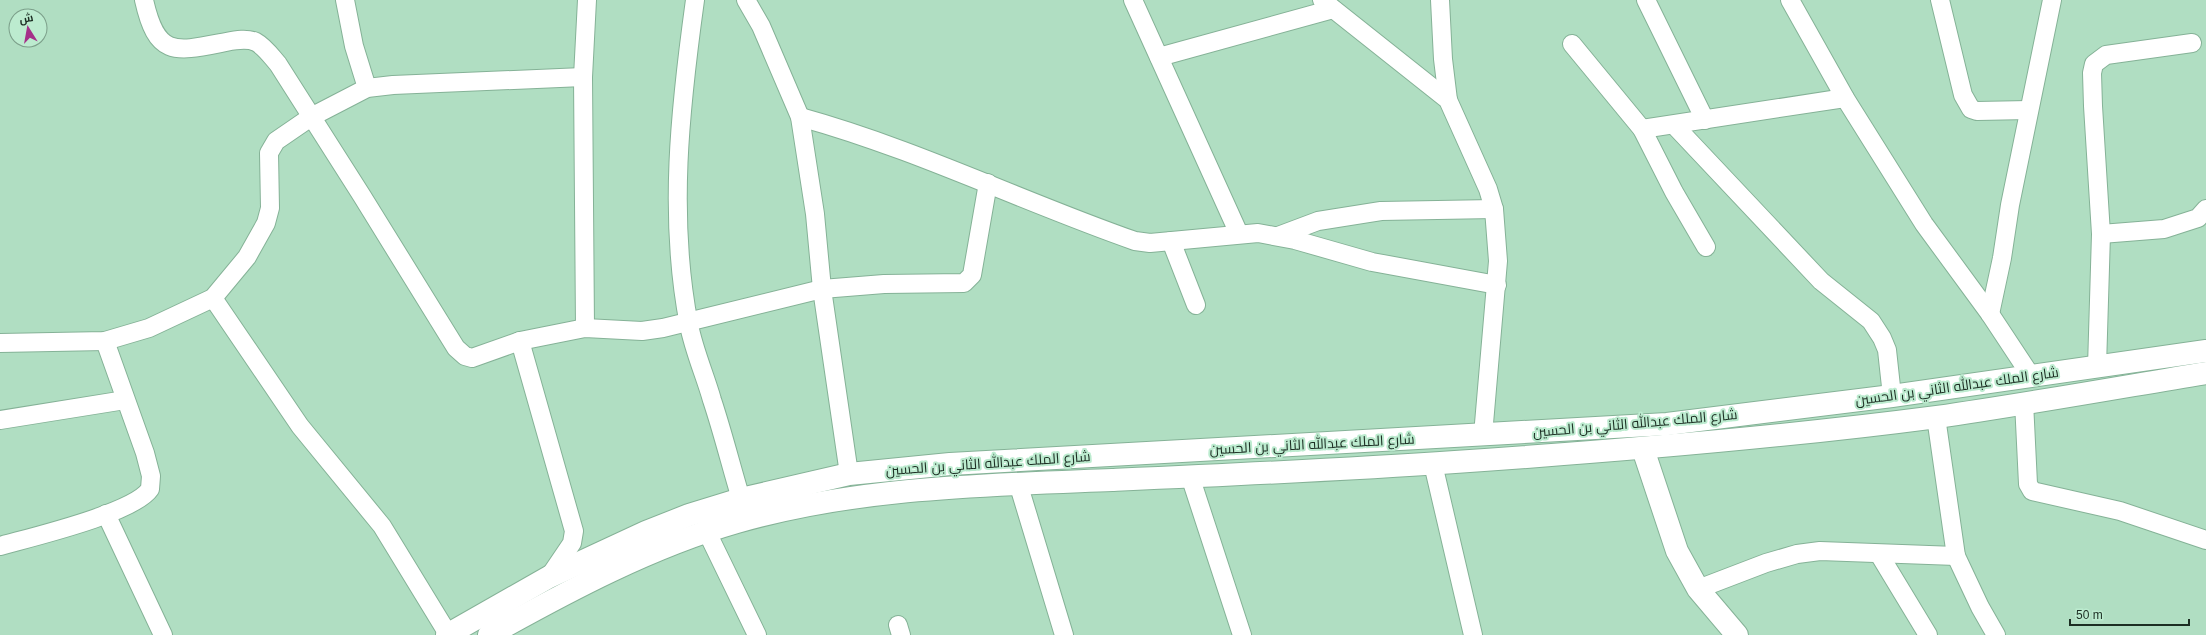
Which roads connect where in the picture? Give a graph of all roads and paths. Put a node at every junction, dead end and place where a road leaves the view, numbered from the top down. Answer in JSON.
{"nodes":[{"id":1,"x":144,"y":0,"type":"edge"},
{"id":2,"x":345,"y":0,"type":"edge"},
{"id":3,"x":587,"y":0,"type":"edge"},
{"id":4,"x":694,"y":0,"type":"edge"},
{"id":5,"x":746,"y":0,"type":"edge"},
{"id":6,"x":1133,"y":0,"type":"edge"},
{"id":7,"x":1440,"y":0,"type":"edge"},
{"id":8,"x":1646,"y":0,"type":"edge"},
{"id":9,"x":1940,"y":0,"type":"edge"},
{"id":10,"x":2052,"y":0,"type":"edge"},
{"id":11,"x":1791,"y":1,"type":"edge"},
{"id":12,"x":1328,"y":4,"type":"edge"},
{"id":13,"x":2192,"y":43,"type":"dead end"},
{"id":14,"x":1572,"y":44,"type":"dead end"},
{"id":15,"x":1159,"y":57,"type":"junction"},
{"id":16,"x":583,"y":77,"type":"junction"},
{"id":17,"x":367,"y":88,"type":"junction"},
{"id":18,"x":1845,"y":98,"type":"junction"},
{"id":19,"x":1448,"y":100,"type":"junction"},
{"id":20,"x":2029,"y":110,"type":"junction"},
{"id":21,"x":800,"y":116,"type":"junction"},
{"id":22,"x":311,"y":117,"type":"junction"},
{"id":23,"x":1705,"y":120,"type":"junction"},
{"id":24,"x":1674,"y":125,"type":"junction"},
{"id":25,"x":1642,"y":129,"type":"junction"},
{"id":26,"x":988,"y":183,"type":"junction"},
{"id":27,"x":1494,"y":209,"type":"junction"},
{"id":28,"x":2206,"y":209,"type":"edge"},
{"id":29,"x":1239,"y":234,"type":"junction"},
{"id":30,"x":2101,"y":234,"type":"junction"},
{"id":31,"x":1278,"y":236,"type":"junction"},
{"id":32,"x":1171,"y":241,"type":"junction"},
{"id":33,"x":1706,"y":247,"type":"dead end"},
{"id":34,"x":1497,"y":285,"type":"junction"},
{"id":35,"x":822,"y":289,"type":"junction"},
{"id":36,"x":213,"y":298,"type":"junction"},
{"id":37,"x":1196,"y":305,"type":"dead end"},
{"id":38,"x":1990,"y":314,"type":"junction"},
{"id":39,"x":689,"y":323,"type":"junction"},
{"id":40,"x":585,"y":328,"type":"junction"},
{"id":41,"x":105,"y":341,"type":"junction"},
{"id":42,"x":520,"y":341,"type":"junction"},
{"id":43,"x":0,"y":344,"type":"edge"},
{"id":44,"x":2206,"y":351,"type":"edge"},
{"id":45,"x":2098,"y":367,"type":"junction"},
{"id":46,"x":2206,"y":373,"type":"edge"},
{"id":47,"x":2031,"y":376,"type":"junction"},
{"id":48,"x":1892,"y":396,"type":"junction"},
{"id":49,"x":125,"y":400,"type":"junction"},
{"id":50,"x":2024,"y":402,"type":"junction"},
{"id":51,"x":1936,"y":416,"type":"junction"},
{"id":52,"x":0,"y":420,"type":"edge"},
{"id":53,"x":1483,"y":435,"type":"junction"},
{"id":54,"x":1643,"y":449,"type":"junction"},
{"id":55,"x":1141,"y":454,"type":"junction"},
{"id":56,"x":1115,"y":455,"type":"junction"},
{"id":57,"x":1433,"y":464,"type":"junction"},
{"id":58,"x":849,"y":474,"type":"junction"},
{"id":59,"x":1190,"y":476,"type":"junction"},
{"id":60,"x":1144,"y":478,"type":"junction"},
{"id":61,"x":1117,"y":480,"type":"junction"},
{"id":62,"x":1018,"y":483,"type":"junction"},
{"id":63,"x":741,"y":499,"type":"junction"},
{"id":64,"x":106,"y":514,"type":"junction"},
{"id":65,"x":707,"y":532,"type":"junction"},
{"id":66,"x":2206,"y":540,"type":"edge"},
{"id":67,"x":0,"y":546,"type":"edge"},
{"id":68,"x":1879,"y":554,"type":"junction"},
{"id":69,"x":1956,"y":556,"type":"junction"},
{"id":70,"x":550,"y":577,"type":"junction"},
{"id":71,"x":1698,"y":589,"type":"junction"},
{"id":72,"x":514,"y":629,"type":"edge"},
{"id":73,"x":163,"y":635,"type":"edge"},
{"id":74,"x":447,"y":635,"type":"edge"},
{"id":75,"x":489,"y":635,"type":"edge"},
{"id":76,"x":757,"y":635,"type":"edge"},
{"id":77,"x":1064,"y":635,"type":"edge"},
{"id":78,"x":1242,"y":635,"type":"edge"},
{"id":79,"x":1473,"y":635,"type":"edge"},
{"id":80,"x":1737,"y":635,"type":"edge"},
{"id":81,"x":1928,"y":635,"type":"edge"},
{"id":82,"x":1996,"y":635,"type":"edge"}],
"edges":[{"from":1,"to":22,"type":"street"},
{"from":2,"to":17,"type":"street"},
{"from":3,"to":16,"type":"street"},
{"from":4,"to":39,"type":"street"},
{"from":5,"to":21,"type":"street"},
{"from":6,"to":15,"type":"street"},
{"from":7,"to":19,"type":"street"},
{"from":8,"to":23,"type":"street"},
{"from":9,"to":20,"type":"street"},
{"from":10,"to":20,"type":"street"},
{"from":11,"to":18,"type":"street"},
{"from":12,"to":15,"type":"street"},
{"from":12,"to":19,"type":"street"},
{"from":13,"to":30,"type":"street"},
{"from":14,"to":25,"type":"street"},
{"from":15,"to":29,"type":"street"},
{"from":16,"to":17,"type":"street"},
{"from":16,"to":40,"type":"street"},
{"from":17,"to":22,"type":"street"},
{"from":18,"to":23,"type":"street"},
{"from":18,"to":38,"type":"street"},
{"from":19,"to":27,"type":"street"},
{"from":20,"to":38,"type":"street"},
{"from":21,"to":26,"type":"street"},
{"from":21,"to":35,"type":"street"},
{"from":22,"to":36,"type":"street"},
{"from":22,"to":42,"type":"street"},
{"from":23,"to":24,"type":"street"},
{"from":24,"to":25,"type":"street"},
{"from":24,"to":48,"type":"street"},
{"from":25,"to":33,"type":"street"},
{"from":26,"to":32,"type":"street"},
{"from":26,"to":35,"type":"street"},
{"from":27,"to":31,"type":"street"},
{"from":27,"to":34,"type":"street"},
{"from":28,"to":30,"type":"street"},
{"from":29,"to":31,"type":"street"},
{"from":29,"to":32,"type":"street"},
{"from":30,"to":45,"type":"street"},
{"from":31,"to":34,"type":"street"},
{"from":32,"to":37,"type":"street"},
{"from":34,"to":53,"type":"street"},
{"from":35,"to":39,"type":"street"},
{"from":35,"to":58,"type":"street"},
{"from":36,"to":41,"type":"street"},
{"from":36,"to":74,"type":"street"},
{"from":38,"to":47,"type":"street"},
{"from":39,"to":40,"type":"street"},
{"from":39,"to":63,"type":"street"},
{"from":40,"to":42,"type":"street"},
{"from":41,"to":43,"type":"street"},
{"from":41,"to":49,"type":"street"},
{"from":42,"to":70,"type":"street"},
{"from":44,"to":45,"type":"main road","name":"شارع الملك عبدالله الثاني بن الحسين"},
{"from":45,"to":47,"type":"main road","name":"شارع الملك عبدالله الثاني بن الحسين"},
{"from":46,"to":50,"type":"main road","name":"شارع الملك عبدالله الثاني بن الحسين"},
{"from":47,"to":48,"type":"main road","name":"شارع الملك عبدالله الثاني بن الحسين"},
{"from":48,"to":53,"type":"main road","name":"شارع الملك عبدالله الثاني بن الحسين"},
{"from":49,"to":52,"type":"street"},
{"from":49,"to":64,"type":"street"},
{"from":50,"to":51,"type":"main road","name":"شارع الملك عبدالله الثاني بن الحسين"},
{"from":50,"to":66,"type":"street"},
{"from":51,"to":54,"type":"main road","name":"شارع الملك عبدالله الثاني بن الحسين"},
{"from":51,"to":69,"type":"street"},
{"from":53,"to":55,"type":"main road","name":"شارع الملك عبدالله الثاني بن الحسين"},
{"from":54,"to":57,"type":"main road","name":"شارع الملك عبدالله الثاني بن الحسين"},
{"from":54,"to":71,"type":"main road"},
{"from":55,"to":56,"type":"main road","name":"شارع الملك عبدالله الثاني بن الحسين"},
{"from":55,"to":60,"type":"main road"},
{"from":56,"to":58,"type":"main road","name":"شارع الملك عبدالله الثاني بن الحسين"},
{"from":56,"to":61,"type":"main road"},
{"from":57,"to":59,"type":"main road","name":"شارع الملك عبدالله الثاني بن الحسين"},
{"from":57,"to":79,"type":"street"},
{"from":58,"to":63,"type":"main road","name":"شارع الملك عبدالله الثاني بن الحسين"},
{"from":59,"to":60,"type":"main road","name":"شارع الملك عبدالله الثاني بن الحسين"},
{"from":59,"to":78,"type":"street"},
{"from":60,"to":61,"type":"main road","name":"شارع الملك عبدالله الثاني بن الحسين"},
{"from":61,"to":62,"type":"main road","name":"شارع الملك عبدالله الثاني بن الحسين"},
{"from":62,"to":65,"type":"main road","name":"شارع الملك عبدالله الثاني بن الحسين"},
{"from":62,"to":77,"type":"street"},
{"from":63,"to":70,"type":"main road","name":"شارع الملك عبدالله الثاني بن الحسين"},
{"from":64,"to":67,"type":"street"},
{"from":64,"to":73,"type":"street"},
{"from":65,"to":72,"type":"main road","name":"شارع الملك عبدالله الثاني بن الحسين"},
{"from":65,"to":76,"type":"street"},
{"from":68,"to":69,"type":"street"},
{"from":68,"to":71,"type":"street"},
{"from":68,"to":81,"type":"street"},
{"from":69,"to":82,"type":"street"},
{"from":70,"to":74,"type":"main road","name":"شارع الملك عبدالله الثاني بن الحسين"},
{"from":71,"to":80,"type":"main road"},
{"from":72,"to":75,"type":"main road","name":"شارع الملك عبدالله الثاني بن الحسين"}]}
